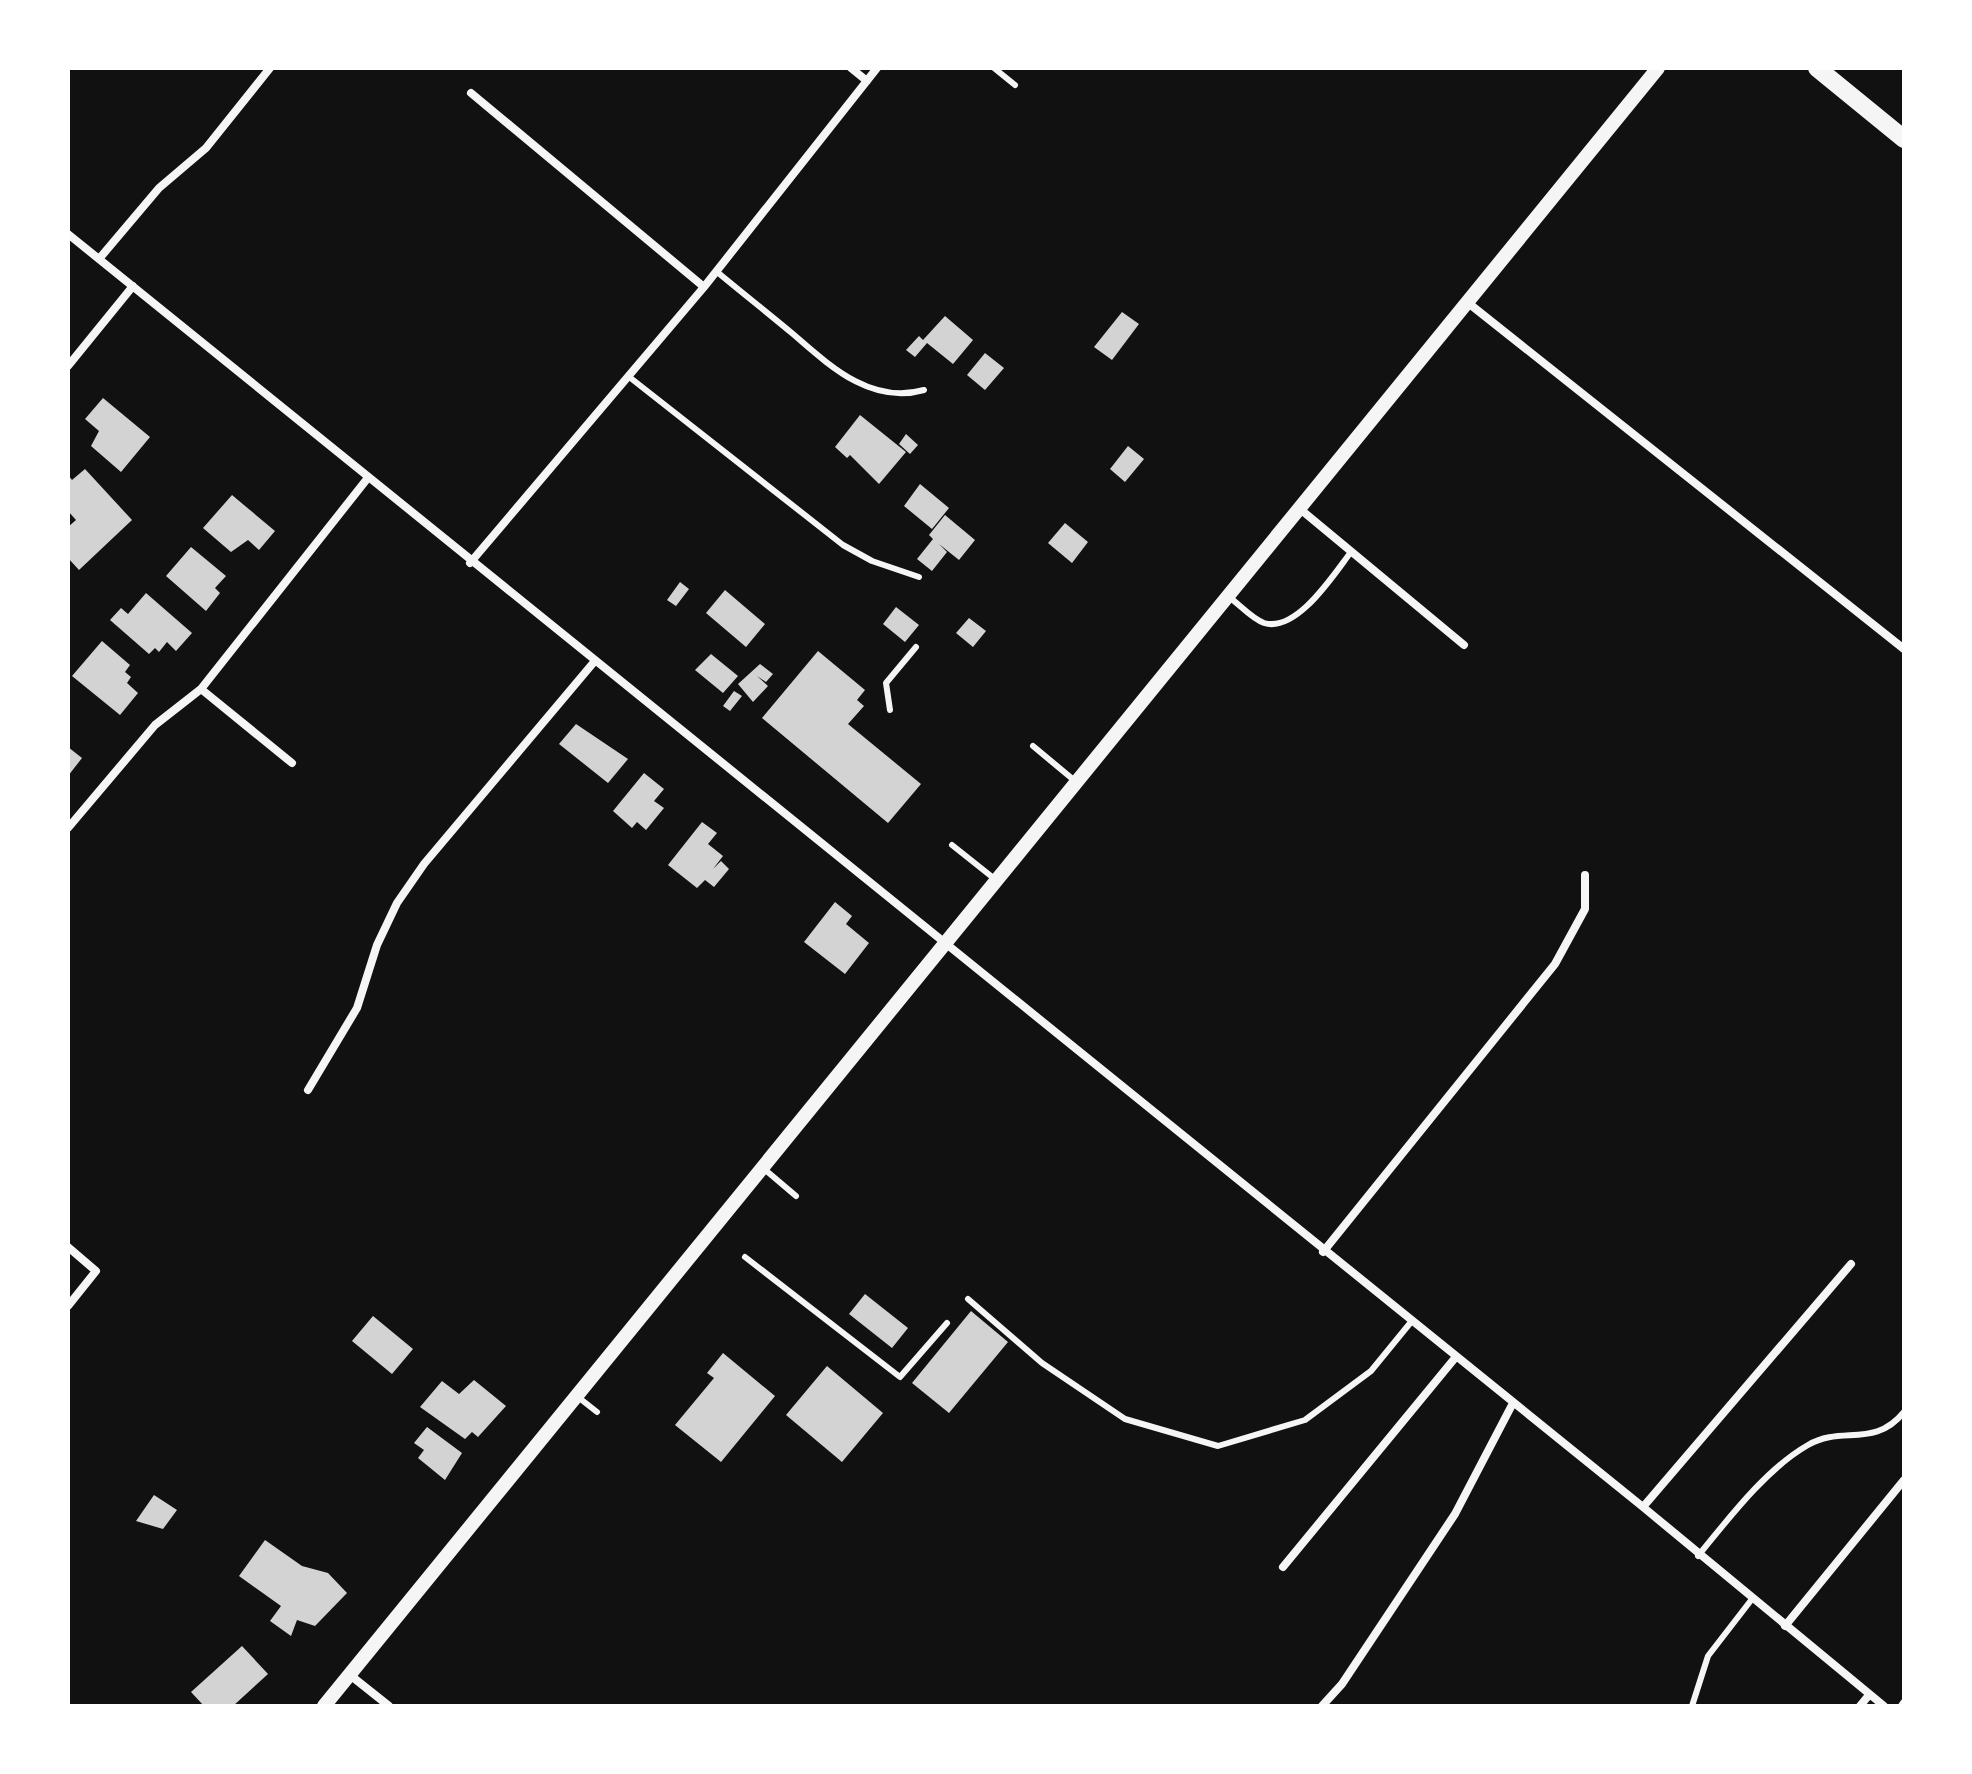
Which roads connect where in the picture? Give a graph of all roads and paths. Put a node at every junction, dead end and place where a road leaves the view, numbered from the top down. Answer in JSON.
{"nodes":[{"id":1,"x":270,"y":68,"type":"edge"},
{"id":2,"x":851,"y":68,"type":"edge"},
{"id":3,"x":877,"y":68,"type":"edge"},
{"id":4,"x":994,"y":68,"type":"edge"},
{"id":5,"x":1658,"y":68,"type":"edge"},
{"id":6,"x":1817,"y":68,"type":"edge"},
{"id":7,"x":867,"y":81,"type":"junction"},
{"id":8,"x":1015,"y":85,"type":"dead end"},
{"id":9,"x":471,"y":93,"type":"dead end"},
{"id":10,"x":1904,"y":139,"type":"edge"},
{"id":11,"x":68,"y":234,"type":"edge"},
{"id":12,"x":99,"y":259,"type":"junction"},
{"id":13,"x":716,"y":271,"type":"junction"},
{"id":14,"x":133,"y":286,"type":"junction"},
{"id":15,"x":704,"y":287,"type":"junction"},
{"id":16,"x":1467,"y":302,"type":"junction"},
{"id":17,"x":68,"y":366,"type":"edge"},
{"id":18,"x":628,"y":376,"type":"junction"},
{"id":19,"x":924,"y":390,"type":"dead end"},
{"id":20,"x":367,"y":479,"type":"junction"},
{"id":21,"x":1300,"y":509,"type":"junction"},
{"id":22,"x":1351,"y":552,"type":"junction"},
{"id":23,"x":470,"y":563,"type":"junction"},
{"id":24,"x":919,"y":577,"type":"dead end"},
{"id":25,"x":1229,"y":597,"type":"junction"},
{"id":26,"x":1464,"y":645,"type":"dead end"},
{"id":27,"x":916,"y":647,"type":"dead end"},
{"id":28,"x":1904,"y":649,"type":"edge"},
{"id":29,"x":594,"y":662,"type":"junction"},
{"id":30,"x":201,"y":689,"type":"junction"},
{"id":31,"x":890,"y":710,"type":"dead end"},
{"id":32,"x":1033,"y":746,"type":"dead end"},
{"id":33,"x":292,"y":763,"type":"dead end"},
{"id":34,"x":1077,"y":783,"type":"junction"},
{"id":35,"x":68,"y":828,"type":"edge"},
{"id":36,"x":952,"y":845,"type":"dead end"},
{"id":37,"x":1585,"y":875,"type":"dead end"},
{"id":38,"x":998,"y":881,"type":"junction"},
{"id":39,"x":945,"y":946,"type":"junction"},
{"id":40,"x":308,"y":1090,"type":"dead end"},
{"id":41,"x":763,"y":1168,"type":"junction"},
{"id":42,"x":796,"y":1196,"type":"dead end"},
{"id":43,"x":68,"y":1247,"type":"edge"},
{"id":44,"x":1323,"y":1252,"type":"junction"},
{"id":45,"x":745,"y":1257,"type":"dead end"},
{"id":46,"x":1851,"y":1264,"type":"dead end"},
{"id":47,"x":968,"y":1299,"type":"dead end"},
{"id":48,"x":68,"y":1306,"type":"edge"},
{"id":49,"x":1411,"y":1322,"type":"junction"},
{"id":50,"x":947,"y":1323,"type":"dead end"},
{"id":51,"x":1455,"y":1358,"type":"junction"},
{"id":52,"x":578,"y":1397,"type":"junction"},
{"id":53,"x":1513,"y":1403,"type":"junction"},
{"id":54,"x":597,"y":1412,"type":"dead end"},
{"id":55,"x":1904,"y":1412,"type":"edge"},
{"id":56,"x":1904,"y":1480,"type":"edge"},
{"id":57,"x":1643,"y":1507,"type":"junction"},
{"id":58,"x":1698,"y":1556,"type":"junction"},
{"id":59,"x":1283,"y":1567,"type":"dead end"},
{"id":60,"x":1752,"y":1599,"type":"junction"},
{"id":61,"x":1785,"y":1626,"type":"junction"},
{"id":62,"x":350,"y":1675,"type":"junction"},
{"id":63,"x":1869,"y":1695,"type":"junction"},
{"id":64,"x":324,"y":1706,"type":"edge"},
{"id":65,"x":389,"y":1706,"type":"edge"},
{"id":66,"x":1322,"y":1706,"type":"edge"},
{"id":67,"x":1692,"y":1706,"type":"edge"},
{"id":68,"x":1860,"y":1706,"type":"edge"},
{"id":69,"x":1884,"y":1706,"type":"edge"}],
"edges":[{"from":1,"to":12,"type":"street"},
{"from":2,"to":7,"type":"street"},
{"from":3,"to":7,"type":"street"},
{"from":4,"to":8,"type":"lane"},
{"from":5,"to":16,"type":"street"},
{"from":6,"to":10,"type":"main road"},
{"from":7,"to":13,"type":"street"},
{"from":9,"to":15,"type":"street"},
{"from":11,"to":12,"type":"street"},
{"from":12,"to":14,"type":"street"},
{"from":13,"to":15,"type":"street"},
{"from":13,"to":19,"type":"lane"},
{"from":14,"to":17,"type":"street"},
{"from":14,"to":20,"type":"street"},
{"from":15,"to":18,"type":"street"},
{"from":16,"to":21,"type":"street"},
{"from":16,"to":28,"type":"street"},
{"from":18,"to":23,"type":"street"},
{"from":18,"to":24,"type":"lane"},
{"from":20,"to":23,"type":"street"},
{"from":20,"to":30,"type":"street"},
{"from":21,"to":22,"type":"street"},
{"from":21,"to":25,"type":"street"},
{"from":22,"to":25,"type":"lane"},
{"from":22,"to":26,"type":"street"},
{"from":23,"to":29,"type":"street"},
{"from":25,"to":34,"type":"street"},
{"from":27,"to":31,"type":"lane"},
{"from":29,"to":39,"type":"street"},
{"from":29,"to":40,"type":"street"},
{"from":30,"to":33,"type":"street"},
{"from":30,"to":35,"type":"street"},
{"from":32,"to":34,"type":"lane"},
{"from":34,"to":38,"type":"street"},
{"from":36,"to":38,"type":"lane"},
{"from":37,"to":44,"type":"street"},
{"from":38,"to":39,"type":"street"},
{"from":39,"to":41,"type":"street"},
{"from":39,"to":44,"type":"street"},
{"from":41,"to":42,"type":"lane"},
{"from":41,"to":52,"type":"street"},
{"from":43,"to":48,"type":"street"},
{"from":44,"to":49,"type":"street"},
{"from":45,"to":50,"type":"lane"},
{"from":46,"to":57,"type":"street"},
{"from":47,"to":49,"type":"lane"},
{"from":49,"to":51,"type":"street"},
{"from":51,"to":53,"type":"street"},
{"from":51,"to":59,"type":"street"},
{"from":52,"to":54,"type":"lane"},
{"from":52,"to":62,"type":"street"},
{"from":53,"to":57,"type":"street"},
{"from":53,"to":66,"type":"street"},
{"from":55,"to":58,"type":"lane"},
{"from":56,"to":61,"type":"street"},
{"from":57,"to":58,"type":"street"},
{"from":58,"to":60,"type":"street"},
{"from":60,"to":61,"type":"street"},
{"from":60,"to":67,"type":"lane"},
{"from":61,"to":63,"type":"street"},
{"from":62,"to":64,"type":"street"},
{"from":62,"to":65,"type":"street"},
{"from":63,"to":68,"type":"street"},
{"from":63,"to":69,"type":"street"}]}
